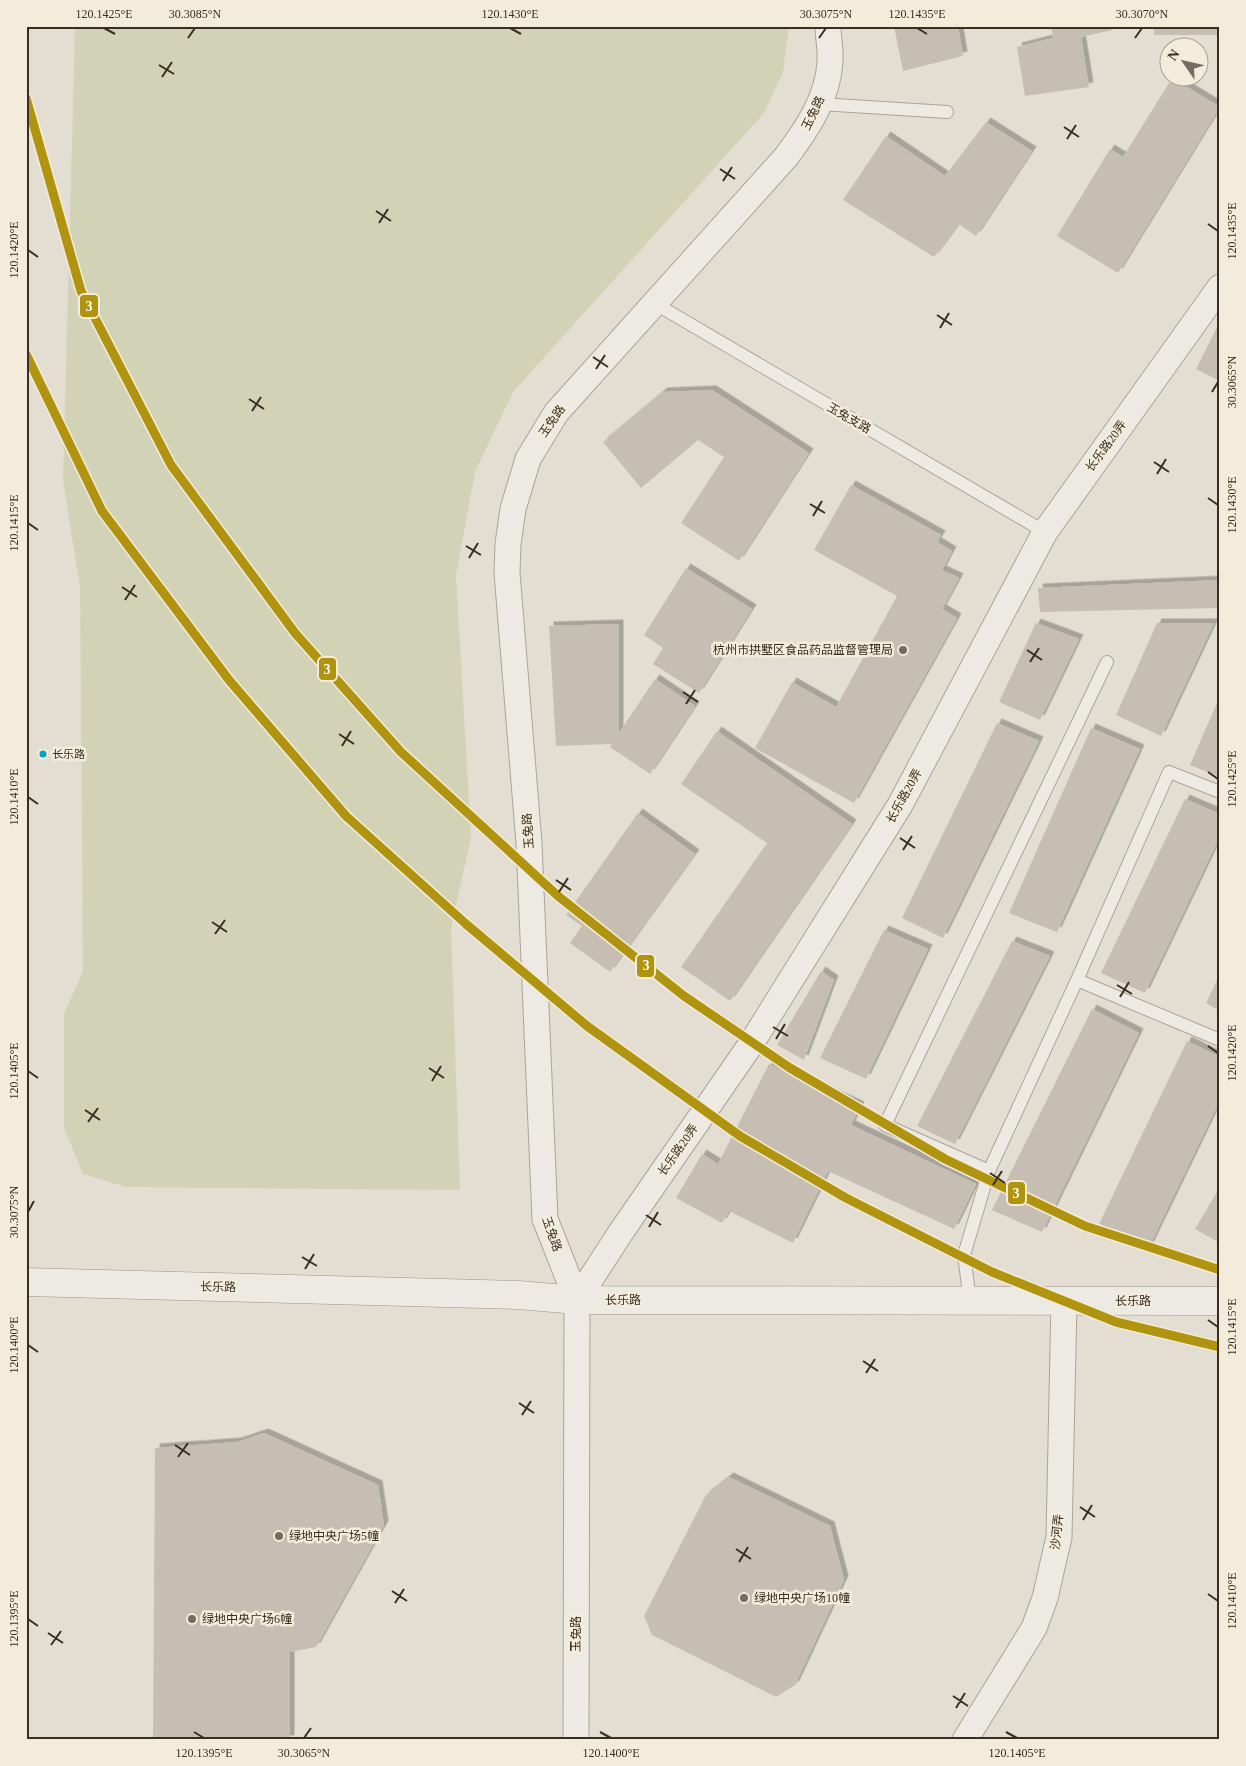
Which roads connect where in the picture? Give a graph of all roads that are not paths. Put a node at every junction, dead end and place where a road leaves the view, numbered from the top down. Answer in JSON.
{"nodes":[{"id":1,"x":828,"y":26,"type":"edge"},
{"id":2,"x":820,"y":104,"type":"junction"},
{"id":3,"x":948,"y":112,"type":"dead end"},
{"id":4,"x":1220,"y":287,"type":"edge"},
{"id":5,"x":654,"y":304,"type":"junction"},
{"id":6,"x":1044,"y":532,"type":"junction"},
{"id":7,"x":1107,"y":662,"type":"dead end"},
{"id":8,"x":1220,"y":792,"type":"edge"},
{"id":9,"x":1078,"y":980,"type":"junction"},
{"id":10,"x":1220,"y":1040,"type":"edge"},
{"id":11,"x":989,"y":1171,"type":"junction"},
{"id":12,"x":26,"y":1282,"type":"edge"},
{"id":13,"x":577,"y":1300,"type":"junction"},
{"id":14,"x":970,"y":1301,"type":"junction"},
{"id":15,"x":1064,"y":1301,"type":"junction"},
{"id":16,"x":1220,"y":1301,"type":"edge"},
{"id":17,"x":576,"y":1740,"type":"edge"},
{"id":18,"x":965,"y":1740,"type":"edge"}],
"edges":[{"from":1,"to":2,"type":"street","name":"玉兔路"},
{"from":2,"to":3,"type":"lane"},
{"from":2,"to":5,"type":"street","name":"玉兔路"},
{"from":4,"to":6,"type":"street","name":"长乐路20弄"},
{"from":5,"to":6,"type":"lane","name":"玉兔支路"},
{"from":5,"to":13,"type":"street","name":"玉兔路"},
{"from":6,"to":13,"type":"street","name":"长乐路20弄"},
{"from":7,"to":11,"type":"lane"},
{"from":8,"to":9,"type":"lane"},
{"from":9,"to":10,"type":"lane"},
{"from":9,"to":11,"type":"lane"},
{"from":11,"to":14,"type":"lane"},
{"from":12,"to":13,"type":"street","name":"长乐路"},
{"from":13,"to":14,"type":"street","name":"长乐路"},
{"from":13,"to":17,"type":"street","name":"玉兔路"},
{"from":14,"to":15,"type":"street","name":"长乐路"},
{"from":15,"to":16,"type":"street","name":"长乐路"},
{"from":15,"to":18,"type":"street","name":"沙河弄"}]}
